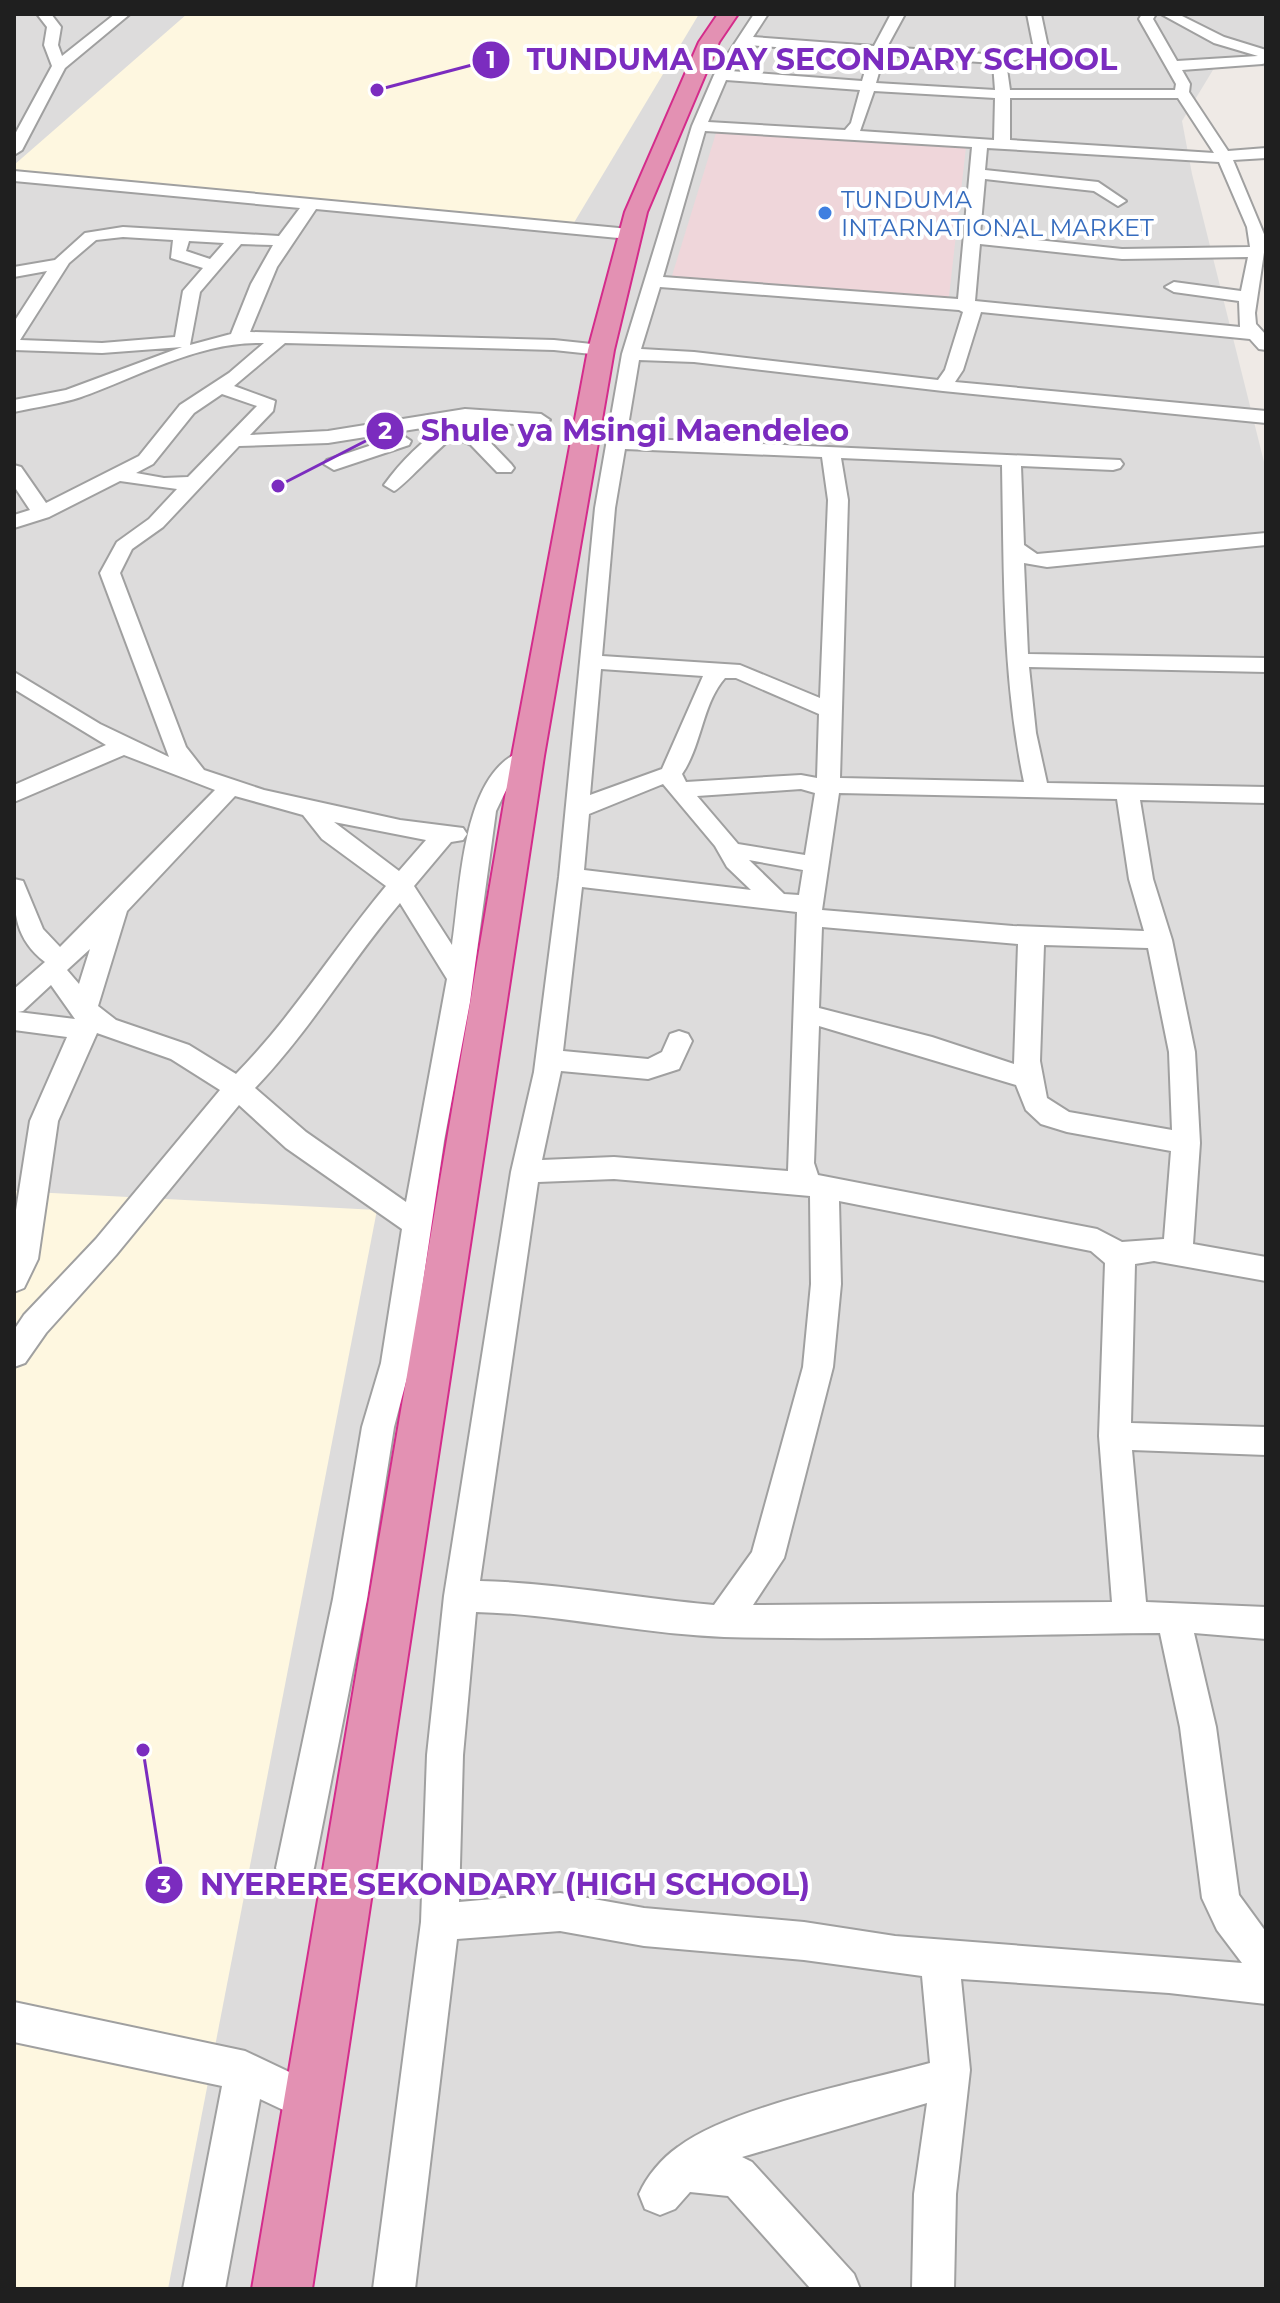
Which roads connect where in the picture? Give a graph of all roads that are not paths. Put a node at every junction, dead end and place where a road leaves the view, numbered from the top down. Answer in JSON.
{"nodes":[{"id":1,"x":44,"y":14,"type":"edge"},
{"id":2,"x":123,"y":14,"type":"edge"},
{"id":3,"x":761,"y":14,"type":"edge"},
{"id":4,"x":898,"y":14,"type":"edge"},
{"id":5,"x":1034,"y":14,"type":"edge"},
{"id":6,"x":1149,"y":14,"type":"edge"},
{"id":7,"x":1170,"y":14,"type":"edge"},
{"id":8,"x":1207,"y":15,"type":"edge"},
{"id":9,"x":1197,"y":29,"type":"junction"},
{"id":10,"x":729,"y":42,"type":"edge"},
{"id":11,"x":878,"y":50,"type":"junction"},
{"id":12,"x":1174,"y":52,"type":"junction"},
{"id":13,"x":1266,"y":57,"type":"edge"},
{"id":14,"x":998,"y":59,"type":"junction"},
{"id":15,"x":59,"y":66,"type":"junction"},
{"id":16,"x":868,"y":88,"type":"junction"},
{"id":17,"x":1181,"y":93,"type":"junction"},
{"id":18,"x":1001,"y":96,"type":"junction"},
{"id":19,"x":699,"y":126,"type":"junction"},
{"id":20,"x":849,"y":135,"type":"junction"},
{"id":21,"x":980,"y":142,"type":"junction"},
{"id":22,"x":1002,"y":142,"type":"junction"},
{"id":23,"x":14,"y":150,"type":"edge"},
{"id":24,"x":1266,"y":153,"type":"edge"},
{"id":25,"x":1222,"y":157,"type":"junction"},
{"id":26,"x":975,"y":173,"type":"junction"},
{"id":27,"x":14,"y":176,"type":"edge"},
{"id":28,"x":1235,"y":184,"type":"junction"},
{"id":29,"x":1264,"y":188,"type":"edge"},
{"id":30,"x":156,"y":190,"type":"junction"},
{"id":31,"x":1118,"y":201,"type":"dead end"},
{"id":32,"x":312,"y":204,"type":"junction"},
{"id":33,"x":129,"y":217,"type":"junction"},
{"id":34,"x":646,"y":220,"type":"junction"},
{"id":35,"x":182,"y":236,"type":"junction"},
{"id":36,"x":972,"y":238,"type":"junction"},
{"id":37,"x":236,"y":239,"type":"junction"},
{"id":38,"x":282,"y":241,"type":"junction"},
{"id":39,"x":1259,"y":251,"type":"edge"},
{"id":40,"x":60,"y":264,"type":"junction"},
{"id":41,"x":211,"y":265,"type":"junction"},
{"id":42,"x":14,"y":272,"type":"edge"},
{"id":43,"x":653,"y":281,"type":"junction"},
{"id":44,"x":1174,"y":287,"type":"dead end"},
{"id":45,"x":1246,"y":297,"type":"junction"},
{"id":46,"x":969,"y":307,"type":"junction"},
{"id":47,"x":14,"y":336,"type":"edge"},
{"id":48,"x":283,"y":336,"type":"junction"},
{"id":49,"x":231,"y":340,"type":"junction"},
{"id":50,"x":1259,"y":340,"type":"edge"},
{"id":51,"x":183,"y":342,"type":"junction"},
{"id":52,"x":14,"y":345,"type":"edge"},
{"id":53,"x":616,"y":352,"type":"junction"},
{"id":54,"x":943,"y":386,"type":"junction"},
{"id":55,"x":217,"y":387,"type":"junction"},
{"id":56,"x":14,"y":406,"type":"edge"},
{"id":57,"x":473,"y":415,"type":"junction"},
{"id":58,"x":1266,"y":415,"type":"edge"},
{"id":59,"x":541,"y":420,"type":"dead end"},
{"id":60,"x":448,"y":430,"type":"junction"},
{"id":61,"x":234,"y":441,"type":"junction"},
{"id":62,"x":831,"y":453,"type":"junction"},
{"id":63,"x":603,"y":460,"type":"junction"},
{"id":64,"x":1011,"y":460,"type":"junction"},
{"id":65,"x":334,"y":464,"type":"dead end"},
{"id":66,"x":1113,"y":464,"type":"dead end"},
{"id":67,"x":504,"y":468,"type":"dead end"},
{"id":68,"x":14,"y":471,"type":"edge"},
{"id":69,"x":120,"y":475,"type":"junction"},
{"id":70,"x":194,"y":483,"type":"junction"},
{"id":71,"x":394,"y":485,"type":"dead end"},
{"id":72,"x":588,"y":507,"type":"junction"},
{"id":73,"x":42,"y":513,"type":"junction"},
{"id":74,"x":14,"y":522,"type":"edge"},
{"id":75,"x":1266,"y":539,"type":"edge"},
{"id":76,"x":1012,"y":546,"type":"junction"},
{"id":77,"x":1017,"y":660,"type":"junction"},
{"id":78,"x":593,"y":662,"type":"junction"},
{"id":79,"x":1266,"y":665,"type":"edge"},
{"id":80,"x":721,"y":669,"type":"junction"},
{"id":81,"x":14,"y":679,"type":"edge"},
{"id":82,"x":831,"y":711,"type":"junction"},
{"id":83,"x":124,"y":746,"type":"junction"},
{"id":84,"x":528,"y":756,"type":"junction"},
{"id":85,"x":197,"y":777,"type":"junction"},
{"id":86,"x":674,"y":782,"type":"junction"},
{"id":87,"x":828,"y":787,"type":"junction"},
{"id":88,"x":228,"y":790,"type":"junction"},
{"id":89,"x":1037,"y":790,"type":"junction"},
{"id":90,"x":1127,"y":791,"type":"junction"},
{"id":91,"x":14,"y":794,"type":"edge"},
{"id":92,"x":1266,"y":795,"type":"edge"},
{"id":93,"x":312,"y":810,"type":"junction"},
{"id":94,"x":578,"y":810,"type":"junction"},
{"id":95,"x":444,"y":834,"type":"junction"},
{"id":96,"x":480,"y":834,"type":"junction"},
{"id":97,"x":731,"y":852,"type":"junction"},
{"id":98,"x":816,"y":865,"type":"junction"},
{"id":99,"x":571,"y":877,"type":"junction"},
{"id":100,"x":400,"y":886,"type":"junction"},
{"id":101,"x":14,"y":887,"type":"edge"},
{"id":102,"x":777,"y":901,"type":"junction"},
{"id":103,"x":116,"y":908,"type":"junction"},
{"id":104,"x":811,"y":912,"type":"junction"},
{"id":105,"x":19,"y":918,"type":"edge"},
{"id":106,"x":1030,"y":936,"type":"junction"},
{"id":107,"x":1159,"y":940,"type":"junction"},
{"id":108,"x":14,"y":969,"type":"edge"},
{"id":109,"x":53,"y":969,"type":"junction"},
{"id":110,"x":460,"y":979,"type":"junction"},
{"id":111,"x":14,"y":1004,"type":"edge"},
{"id":112,"x":808,"y":1014,"type":"junction"},
{"id":113,"x":86,"y":1018,"type":"junction"},
{"id":114,"x":14,"y":1021,"type":"edge"},
{"id":115,"x":679,"y":1041,"type":"dead end"},
{"id":116,"x":549,"y":1060,"type":"junction"},
{"id":117,"x":1030,"y":1077,"type":"junction"},
{"id":118,"x":238,"y":1088,"type":"junction"},
{"id":119,"x":1186,"y":1143,"type":"junction"},
{"id":120,"x":525,"y":1172,"type":"junction"},
{"id":121,"x":815,"y":1186,"type":"junction"},
{"id":122,"x":417,"y":1224,"type":"junction"},
{"id":123,"x":1178,"y":1252,"type":"junction"},
{"id":124,"x":1117,"y":1255,"type":"junction"},
{"id":125,"x":1266,"y":1269,"type":"edge"},
{"id":126,"x":14,"y":1280,"type":"edge"},
{"id":127,"x":17,"y":1340,"type":"edge"},
{"id":128,"x":1115,"y":1436,"type":"junction"},
{"id":129,"x":1266,"y":1441,"type":"edge"},
{"id":130,"x":461,"y":1596,"type":"junction"},
{"id":131,"x":1131,"y":1617,"type":"junction"},
{"id":132,"x":1174,"y":1617,"type":"junction"},
{"id":133,"x":722,"y":1621,"type":"junction"},
{"id":134,"x":1266,"y":1623,"type":"edge"},
{"id":135,"x":295,"y":1868,"type":"dead end"},
{"id":136,"x":440,"y":1922,"type":"junction"},
{"id":137,"x":940,"y":1958,"type":"junction"},
{"id":138,"x":1266,"y":1963,"type":"edge"},
{"id":139,"x":1266,"y":1985,"type":"edge"},
{"id":140,"x":14,"y":2022,"type":"edge"},
{"id":141,"x":245,"y":2071,"type":"junction"},
{"id":142,"x":949,"y":2077,"type":"junction"},
{"id":143,"x":311,"y":2103,"type":"junction"},
{"id":144,"x":204,"y":2289,"type":"edge"},
{"id":145,"x":282,"y":2289,"type":"edge"},
{"id":146,"x":394,"y":2289,"type":"edge"},
{"id":147,"x":839,"y":2289,"type":"edge"},
{"id":148,"x":933,"y":2289,"type":"edge"}],
"edges":[{"from":1,"to":15,"type":"street"},
{"from":2,"to":15,"type":"street"},
{"from":3,"to":10,"type":"street"},
{"from":4,"to":11,"type":"street"},
{"from":5,"to":14,"type":"street"},
{"from":6,"to":12,"type":"street"},
{"from":7,"to":9,"type":"street"},
{"from":8,"to":9,"type":"street"},
{"from":9,"to":12,"type":"street"},
{"from":9,"to":13,"type":"street"},
{"from":10,"to":11,"type":"street"},
{"from":10,"to":16,"type":"street"},
{"from":10,"to":19,"type":"street"},
{"from":10,"to":34,"type":"highway"},
{"from":11,"to":14,"type":"street"},
{"from":11,"to":16,"type":"street"},
{"from":12,"to":13,"type":"street"},
{"from":12,"to":17,"type":"street"},
{"from":14,"to":18,"type":"street"},
{"from":15,"to":23,"type":"street"},
{"from":16,"to":18,"type":"street"},
{"from":16,"to":20,"type":"street"},
{"from":17,"to":18,"type":"street"},
{"from":17,"to":25,"type":"street"},
{"from":18,"to":22,"type":"street"},
{"from":19,"to":20,"type":"street"},
{"from":19,"to":34,"type":"street"},
{"from":20,"to":21,"type":"street"},
{"from":21,"to":22,"type":"street"},
{"from":21,"to":26,"type":"street"},
{"from":22,"to":25,"type":"street"},
{"from":24,"to":25,"type":"street"},
{"from":25,"to":28,"type":"street"},
{"from":26,"to":31,"type":"street"},
{"from":26,"to":36,"type":"street"},
{"from":27,"to":30,"type":"street"},
{"from":28,"to":29,"type":"street"},
{"from":28,"to":39,"type":"street"},
{"from":30,"to":32,"type":"street"},
{"from":30,"to":33,"type":"street"},
{"from":32,"to":34,"type":"street"},
{"from":32,"to":38,"type":"street"},
{"from":33,"to":35,"type":"street"},
{"from":33,"to":40,"type":"street"},
{"from":34,"to":43,"type":"street"},
{"from":34,"to":53,"type":"highway"},
{"from":35,"to":37,"type":"street"},
{"from":35,"to":41,"type":"street"},
{"from":36,"to":39,"type":"street"},
{"from":36,"to":46,"type":"street"},
{"from":37,"to":38,"type":"street"},
{"from":37,"to":41,"type":"street"},
{"from":38,"to":49,"type":"street"},
{"from":39,"to":45,"type":"street"},
{"from":40,"to":42,"type":"street"},
{"from":40,"to":47,"type":"street"},
{"from":41,"to":51,"type":"street"},
{"from":43,"to":46,"type":"street"},
{"from":43,"to":53,"type":"street"},
{"from":44,"to":45,"type":"street"},
{"from":45,"to":50,"type":"street"},
{"from":46,"to":50,"type":"street"},
{"from":46,"to":54,"type":"street"},
{"from":48,"to":49,"type":"street"},
{"from":48,"to":53,"type":"street"},
{"from":48,"to":55,"type":"street"},
{"from":49,"to":51,"type":"street"},
{"from":49,"to":56,"type":"street"},
{"from":51,"to":52,"type":"street"},
{"from":53,"to":54,"type":"street"},
{"from":53,"to":63,"type":"highway"},
{"from":54,"to":58,"type":"street"},
{"from":55,"to":61,"type":"street"},
{"from":55,"to":69,"type":"street"},
{"from":57,"to":59,"type":"street"},
{"from":57,"to":60,"type":"street"},
{"from":57,"to":61,"type":"street"},
{"from":60,"to":65,"type":"street"},
{"from":60,"to":67,"type":"street"},
{"from":60,"to":71,"type":"street"},
{"from":61,"to":70,"type":"street"},
{"from":62,"to":63,"type":"street"},
{"from":62,"to":64,"type":"street"},
{"from":62,"to":82,"type":"street"},
{"from":63,"to":72,"type":"highway"},
{"from":64,"to":66,"type":"street"},
{"from":64,"to":76,"type":"street"},
{"from":68,"to":73,"type":"street"},
{"from":69,"to":70,"type":"street"},
{"from":69,"to":73,"type":"street"},
{"from":70,"to":85,"type":"street"},
{"from":72,"to":78,"type":"street"},
{"from":72,"to":84,"type":"highway"},
{"from":73,"to":74,"type":"street"},
{"from":75,"to":76,"type":"street"},
{"from":76,"to":77,"type":"street"},
{"from":77,"to":79,"type":"street"},
{"from":77,"to":89,"type":"street"},
{"from":78,"to":80,"type":"street"},
{"from":78,"to":94,"type":"street"},
{"from":80,"to":82,"type":"street"},
{"from":80,"to":86,"type":"street"},
{"from":81,"to":83,"type":"street"},
{"from":82,"to":87,"type":"street"},
{"from":83,"to":85,"type":"street"},
{"from":83,"to":91,"type":"street"},
{"from":84,"to":96,"type":"street"},
{"from":84,"to":143,"type":"highway"},
{"from":85,"to":88,"type":"street"},
{"from":86,"to":87,"type":"street"},
{"from":86,"to":94,"type":"street"},
{"from":86,"to":97,"type":"street"},
{"from":87,"to":89,"type":"street"},
{"from":87,"to":98,"type":"street"},
{"from":88,"to":93,"type":"street"},
{"from":88,"to":103,"type":"street"},
{"from":89,"to":90,"type":"street"},
{"from":90,"to":92,"type":"street"},
{"from":90,"to":107,"type":"street"},
{"from":93,"to":95,"type":"street"},
{"from":93,"to":100,"type":"street"},
{"from":94,"to":99,"type":"street"},
{"from":95,"to":96,"type":"street"},
{"from":95,"to":100,"type":"street"},
{"from":96,"to":110,"type":"street"},
{"from":97,"to":98,"type":"street"},
{"from":97,"to":102,"type":"street"},
{"from":98,"to":104,"type":"street"},
{"from":99,"to":102,"type":"street"},
{"from":99,"to":116,"type":"street"},
{"from":100,"to":110,"type":"street"},
{"from":100,"to":118,"type":"street"},
{"from":101,"to":105,"type":"street"},
{"from":102,"to":104,"type":"street"},
{"from":103,"to":109,"type":"street"},
{"from":103,"to":113,"type":"street"},
{"from":104,"to":106,"type":"street"},
{"from":104,"to":112,"type":"street"},
{"from":105,"to":109,"type":"street"},
{"from":106,"to":107,"type":"street"},
{"from":106,"to":117,"type":"street"},
{"from":107,"to":119,"type":"street"},
{"from":108,"to":109,"type":"street"},
{"from":109,"to":111,"type":"street"},
{"from":109,"to":113,"type":"street"},
{"from":110,"to":122,"type":"street"},
{"from":112,"to":117,"type":"street"},
{"from":112,"to":121,"type":"street"},
{"from":113,"to":114,"type":"street"},
{"from":113,"to":118,"type":"street"},
{"from":113,"to":126,"type":"street"},
{"from":115,"to":116,"type":"street"},
{"from":116,"to":120,"type":"street"},
{"from":117,"to":119,"type":"street"},
{"from":118,"to":122,"type":"street"},
{"from":118,"to":127,"type":"street"},
{"from":119,"to":123,"type":"street"},
{"from":120,"to":121,"type":"street"},
{"from":120,"to":130,"type":"street"},
{"from":121,"to":124,"type":"street"},
{"from":121,"to":133,"type":"street"},
{"from":122,"to":135,"type":"street"},
{"from":123,"to":124,"type":"street"},
{"from":123,"to":125,"type":"street"},
{"from":124,"to":128,"type":"street"},
{"from":128,"to":129,"type":"street"},
{"from":128,"to":131,"type":"street"},
{"from":130,"to":133,"type":"street"},
{"from":130,"to":136,"type":"street"},
{"from":131,"to":132,"type":"street"},
{"from":131,"to":133,"type":"street"},
{"from":132,"to":134,"type":"street"},
{"from":132,"to":138,"type":"street"},
{"from":136,"to":137,"type":"street"},
{"from":136,"to":146,"type":"street"},
{"from":137,"to":139,"type":"street"},
{"from":137,"to":142,"type":"street"},
{"from":140,"to":141,"type":"street"},
{"from":141,"to":143,"type":"street"},
{"from":141,"to":144,"type":"street"},
{"from":142,"to":147,"type":"street"},
{"from":142,"to":148,"type":"street"},
{"from":143,"to":145,"type":"highway"}]}
